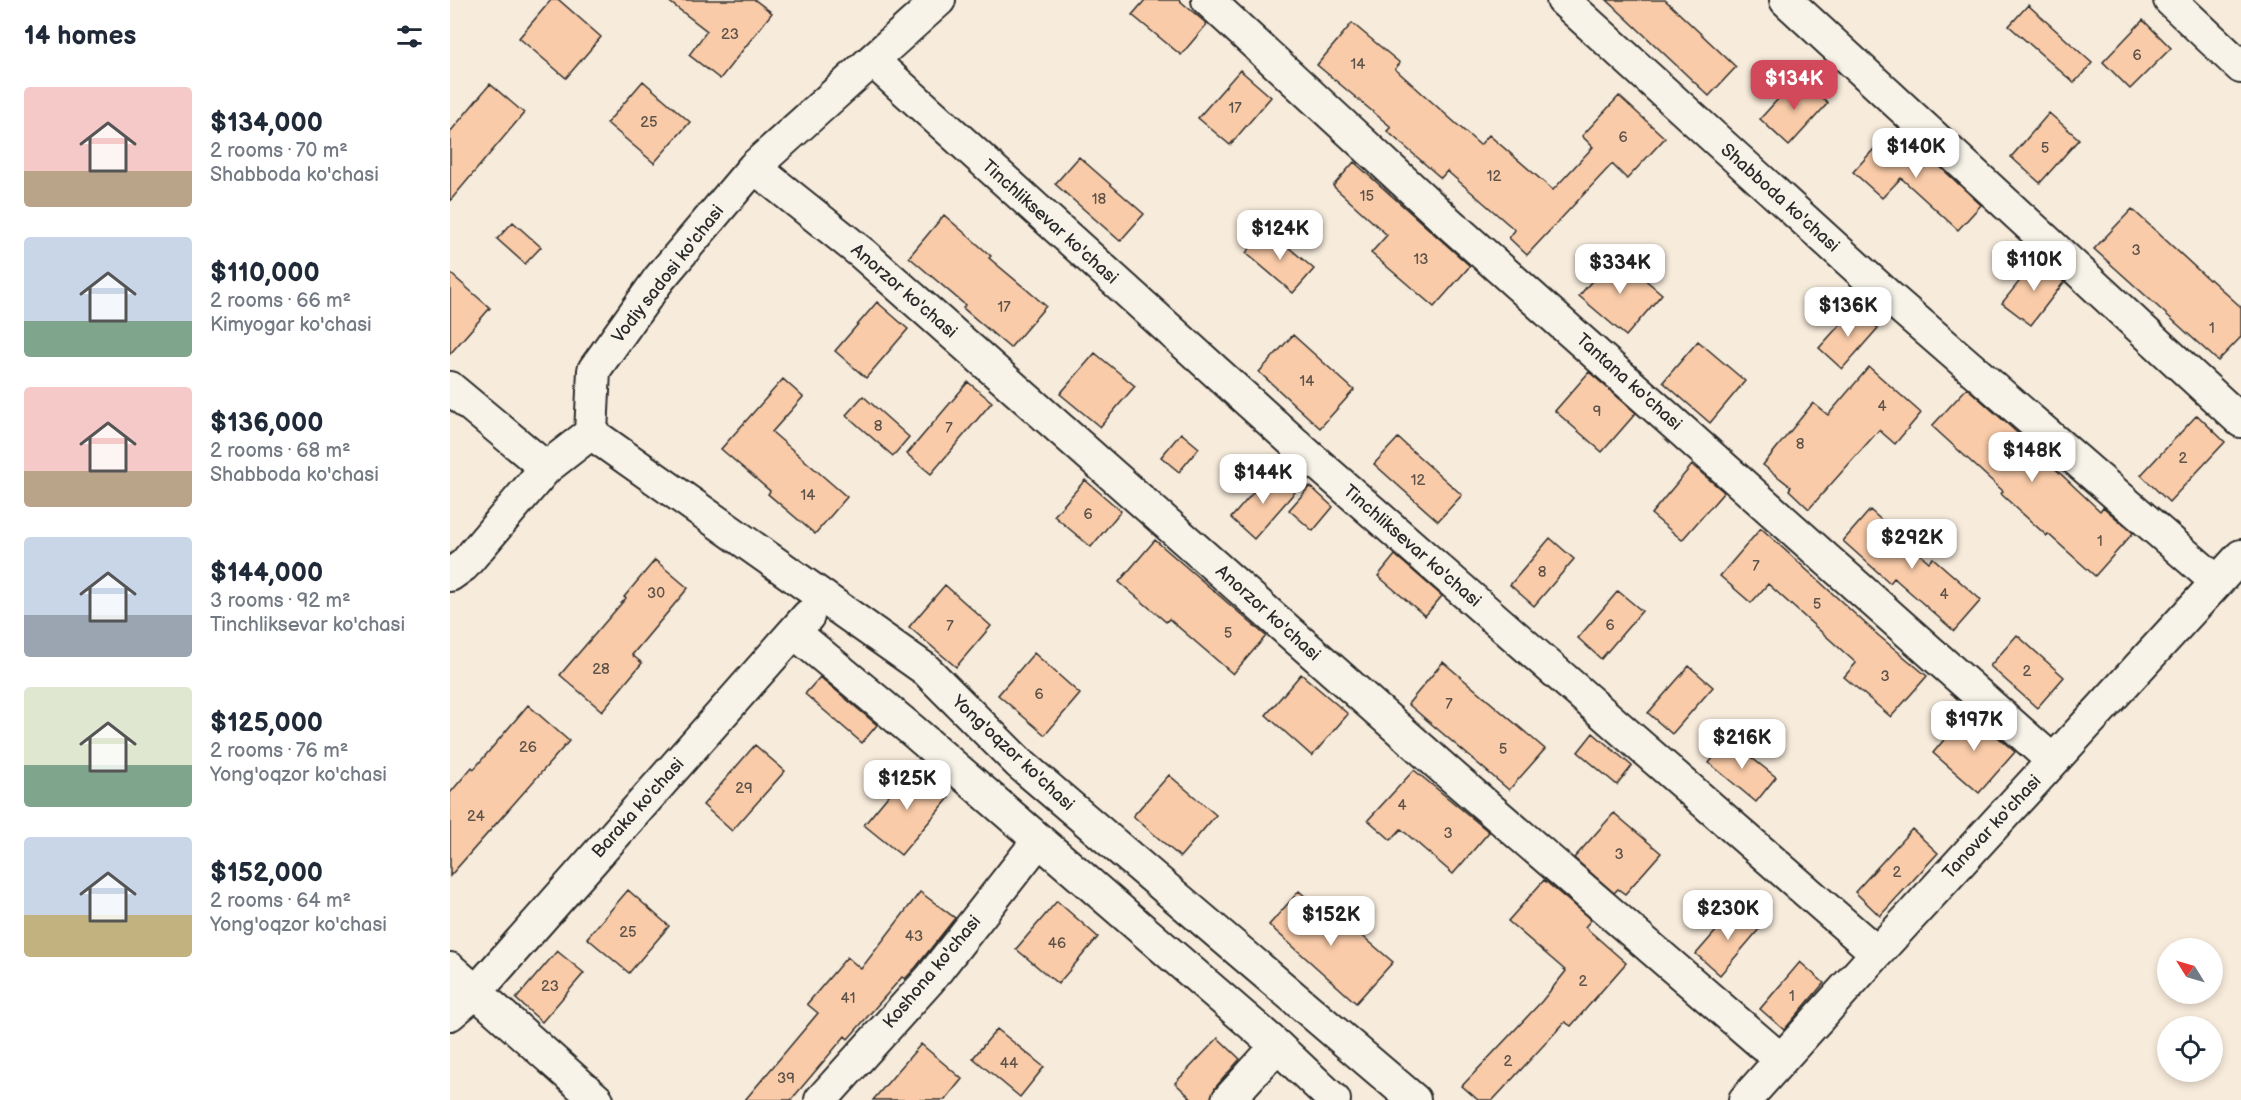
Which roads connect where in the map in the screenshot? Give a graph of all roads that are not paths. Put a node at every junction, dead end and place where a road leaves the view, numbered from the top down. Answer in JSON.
{"nodes":[{"id":1,"x":939,"y":0,"type":"edge"},
{"id":2,"x":1208,"y":0,"type":"edge"},
{"id":3,"x":1563,"y":0,"type":"edge"},
{"id":4,"x":1786,"y":0,"type":"edge"},
{"id":5,"x":2170,"y":0,"type":"edge"},
{"id":6,"x":873,"y":61,"type":"junction"},
{"id":7,"x":2241,"y":67,"type":"edge"},
{"id":8,"x":754,"y":167,"type":"junction"},
{"id":9,"x":450,"y":388,"type":"edge"},
{"id":10,"x":2241,"y":421,"type":"edge"},
{"id":11,"x":591,"y":433,"type":"junction"},
{"id":12,"x":546,"y":468,"type":"junction"},
{"id":13,"x":2241,"y":556,"type":"edge"},
{"id":14,"x":450,"y":575,"type":"edge"},
{"id":15,"x":2217,"y":582,"type":"junction"},
{"id":16,"x":824,"y":599,"type":"junction"},
{"id":17,"x":794,"y":632,"type":"junction"},
{"id":18,"x":2054,"y":761,"type":"junction"},
{"id":19,"x":1039,"y":840,"type":"junction"},
{"id":20,"x":1877,"y":953,"type":"junction"},
{"id":21,"x":450,"y":969,"type":"edge"},
{"id":22,"x":476,"y":992,"type":"junction"},
{"id":23,"x":450,"y":1014,"type":"edge"},
{"id":24,"x":1277,"y":1046,"type":"junction"},
{"id":25,"x":1781,"y":1060,"type":"junction"},
{"id":26,"x":597,"y":1100,"type":"edge"},
{"id":27,"x":821,"y":1100,"type":"edge"},
{"id":28,"x":1228,"y":1100,"type":"edge"},
{"id":29,"x":1334,"y":1100,"type":"edge"},
{"id":30,"x":1414,"y":1100,"type":"edge"},
{"id":31,"x":1745,"y":1100,"type":"edge"}],
"edges":[{"from":1,"to":6,"type":"street","name":"Vodiy sadosi ko'chasi"},
{"from":2,"to":18,"type":"street","name":"Tantana ko'chasi"},
{"from":3,"to":15,"type":"street","name":"Shabboda ko'chasi"},
{"from":4,"to":10,"type":"street"},
{"from":5,"to":7,"type":"street"},
{"from":6,"to":8,"type":"street","name":"Vodiy sadosi ko'chasi"},
{"from":6,"to":20,"type":"street","name":"Tinchliksevar ko'chasi"},
{"from":8,"to":11,"type":"street","name":"Vodiy sadosi ko'chasi"},
{"from":8,"to":25,"type":"street","name":"Anorzor ko'chasi"},
{"from":9,"to":12,"type":"street"},
{"from":11,"to":12,"type":"street"},
{"from":11,"to":16,"type":"street","name":"Yong'oqzor ko'chasi"},
{"from":12,"to":14,"type":"street"},
{"from":13,"to":15,"type":"street","name":"Tanovar ko'chasi"},
{"from":15,"to":18,"type":"street","name":"Tanovar ko'chasi"},
{"from":16,"to":17,"type":"street","name":"Baraka ko'chasi"},
{"from":16,"to":30,"type":"street","name":"Yong'oqzor ko'chasi"},
{"from":17,"to":19,"type":"street"},
{"from":17,"to":22,"type":"street","name":"Baraka ko'chasi"},
{"from":18,"to":20,"type":"street","name":"Tanovar ko'chasi"},
{"from":19,"to":24,"type":"street"},
{"from":19,"to":27,"type":"street","name":"Koshona ko'chasi"},
{"from":20,"to":25,"type":"street","name":"Tanovar ko'chasi"},
{"from":21,"to":22,"type":"street"},
{"from":22,"to":23,"type":"street","name":"Baraka ko'chasi"},
{"from":22,"to":26,"type":"street"},
{"from":24,"to":28,"type":"street"},
{"from":24,"to":29,"type":"street"},
{"from":25,"to":31,"type":"street","name":"Tanovar ko'chasi"}]}
